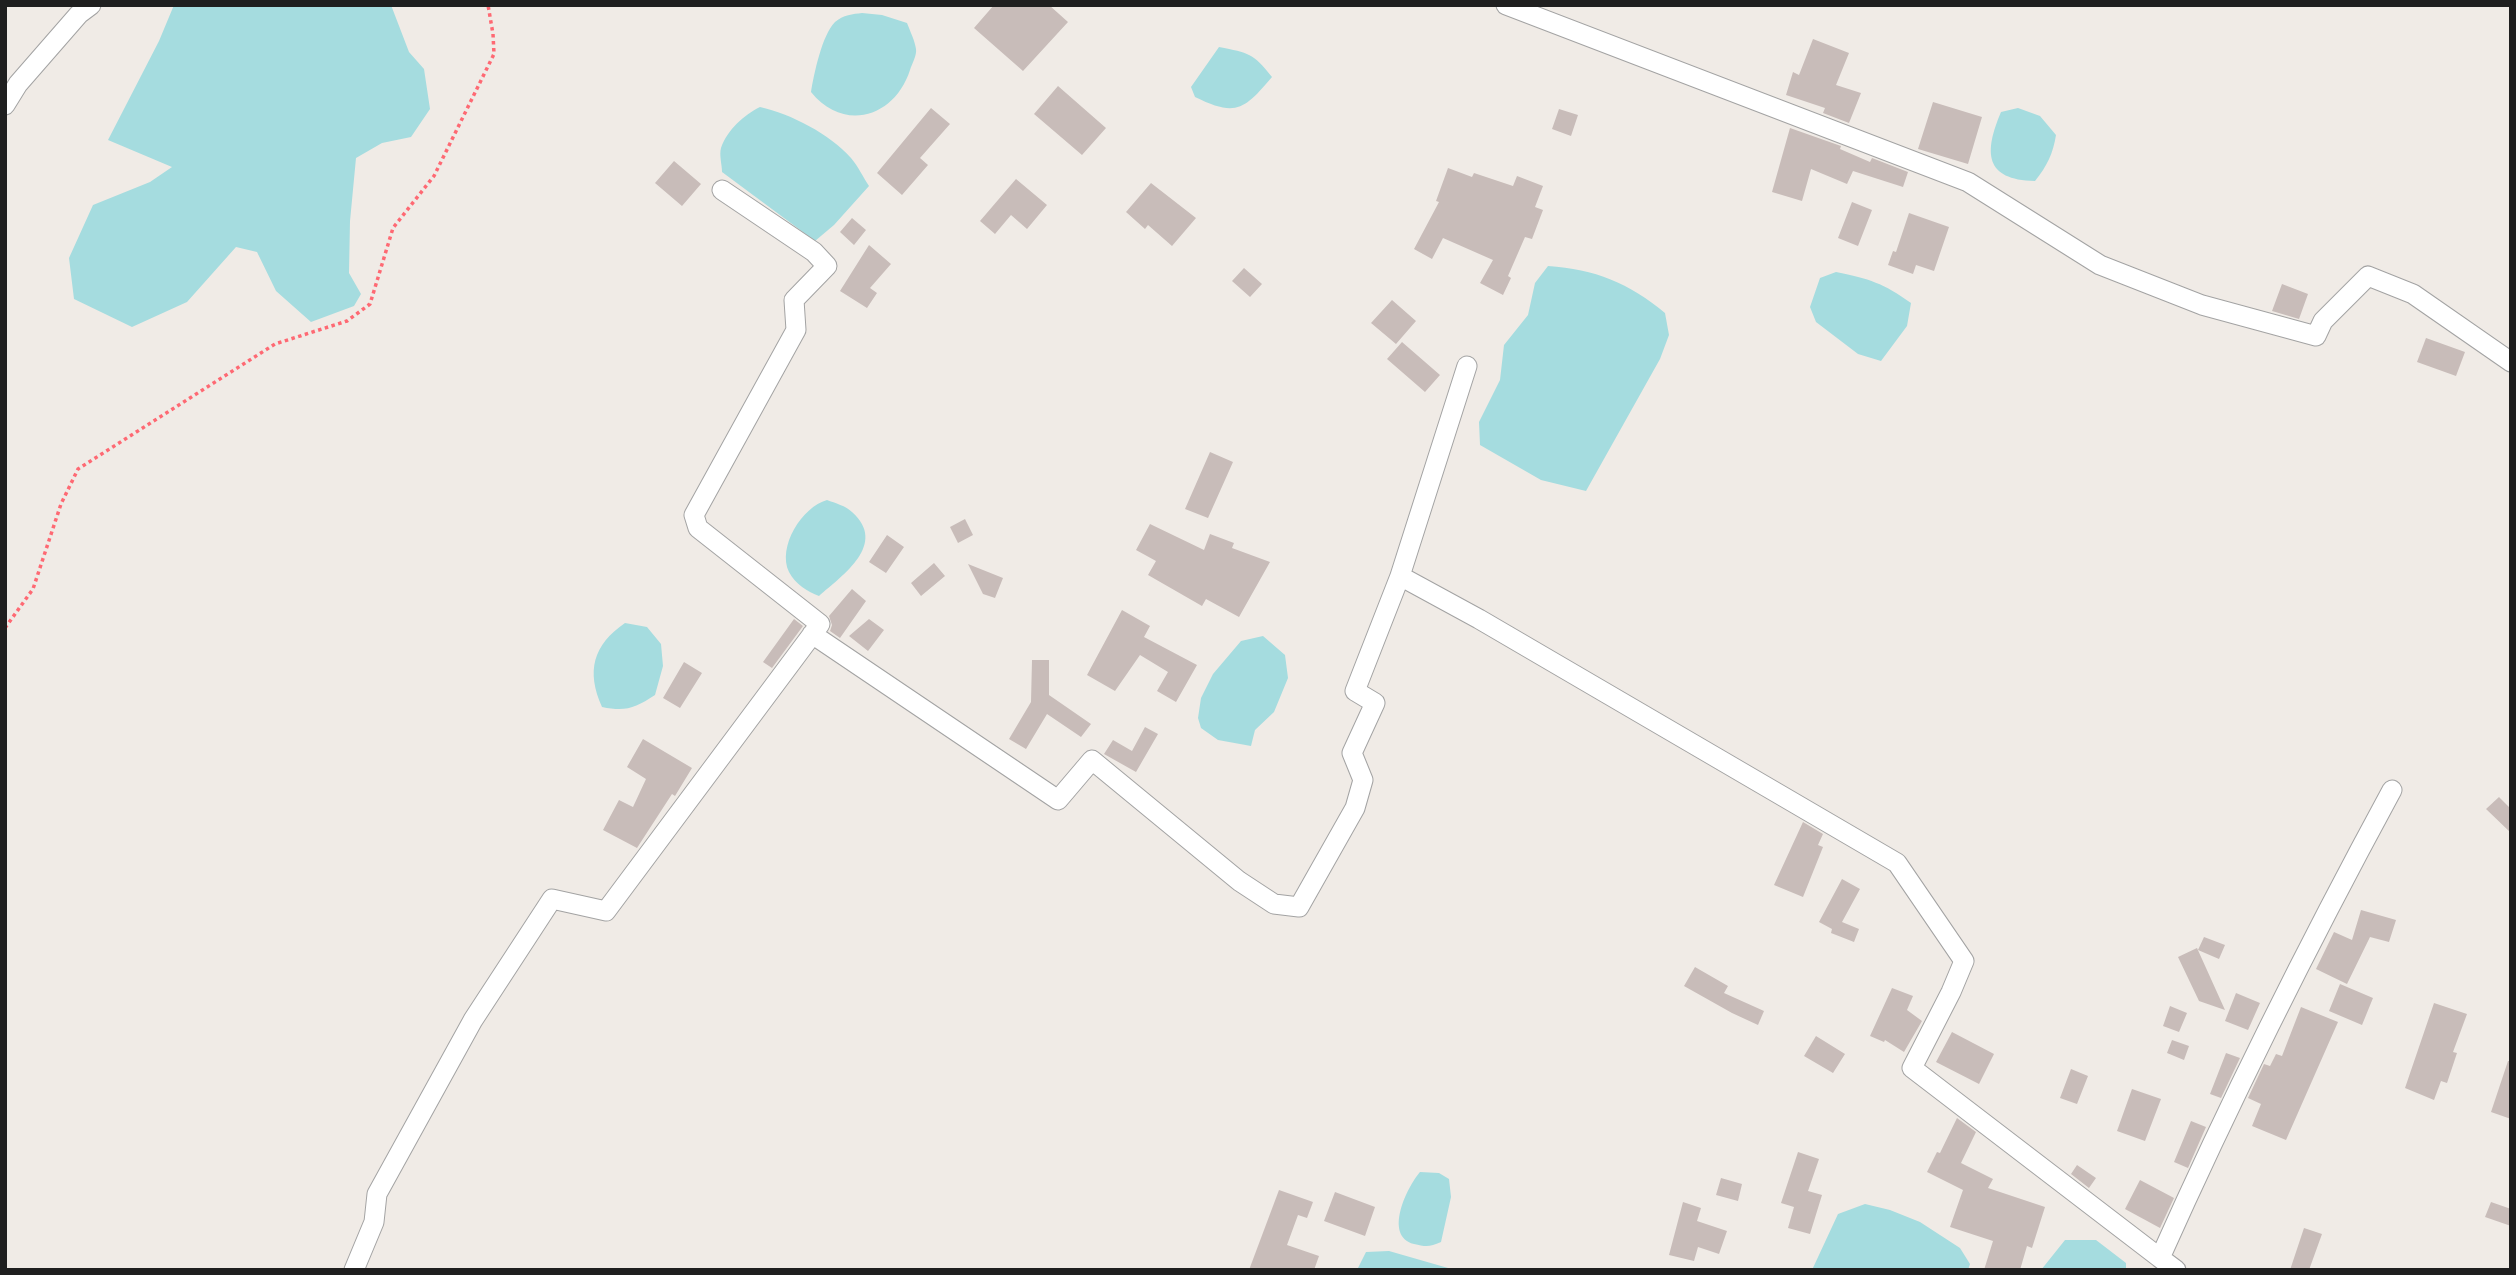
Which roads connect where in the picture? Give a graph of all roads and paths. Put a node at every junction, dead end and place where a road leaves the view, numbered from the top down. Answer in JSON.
{"nodes":[{"id":1,"x":91,"y":5,"type":"edge"},
{"id":2,"x":488,"y":5,"type":"edge"},
{"id":3,"x":1506,"y":5,"type":"edge"},
{"id":4,"x":5,"y":105,"type":"edge"},
{"id":5,"x":722,"y":190,"type":"dead end"},
{"id":6,"x":2511,"y":362,"type":"edge"},
{"id":7,"x":1467,"y":366,"type":"dead end"},
{"id":8,"x":1400,"y":576,"type":"junction"},
{"id":9,"x":5,"y":628,"type":"edge"},
{"id":10,"x":812,"y":634,"type":"junction"},
{"id":11,"x":2392,"y":790,"type":"dead end"},
{"id":12,"x":2160,"y":1258,"type":"junction"},
{"id":13,"x":354,"y":1270,"type":"edge"},
{"id":14,"x":2176,"y":1270,"type":"edge"}],
"edges":[{"from":1,"to":4,"type":"street"},
{"from":2,"to":9,"type":"path"},
{"from":3,"to":6,"type":"street"},
{"from":5,"to":10,"type":"street"},
{"from":7,"to":8,"type":"street"},
{"from":8,"to":10,"type":"street"},
{"from":8,"to":12,"type":"street"},
{"from":10,"to":13,"type":"street"},
{"from":11,"to":12,"type":"street"},
{"from":12,"to":14,"type":"street"}]}
